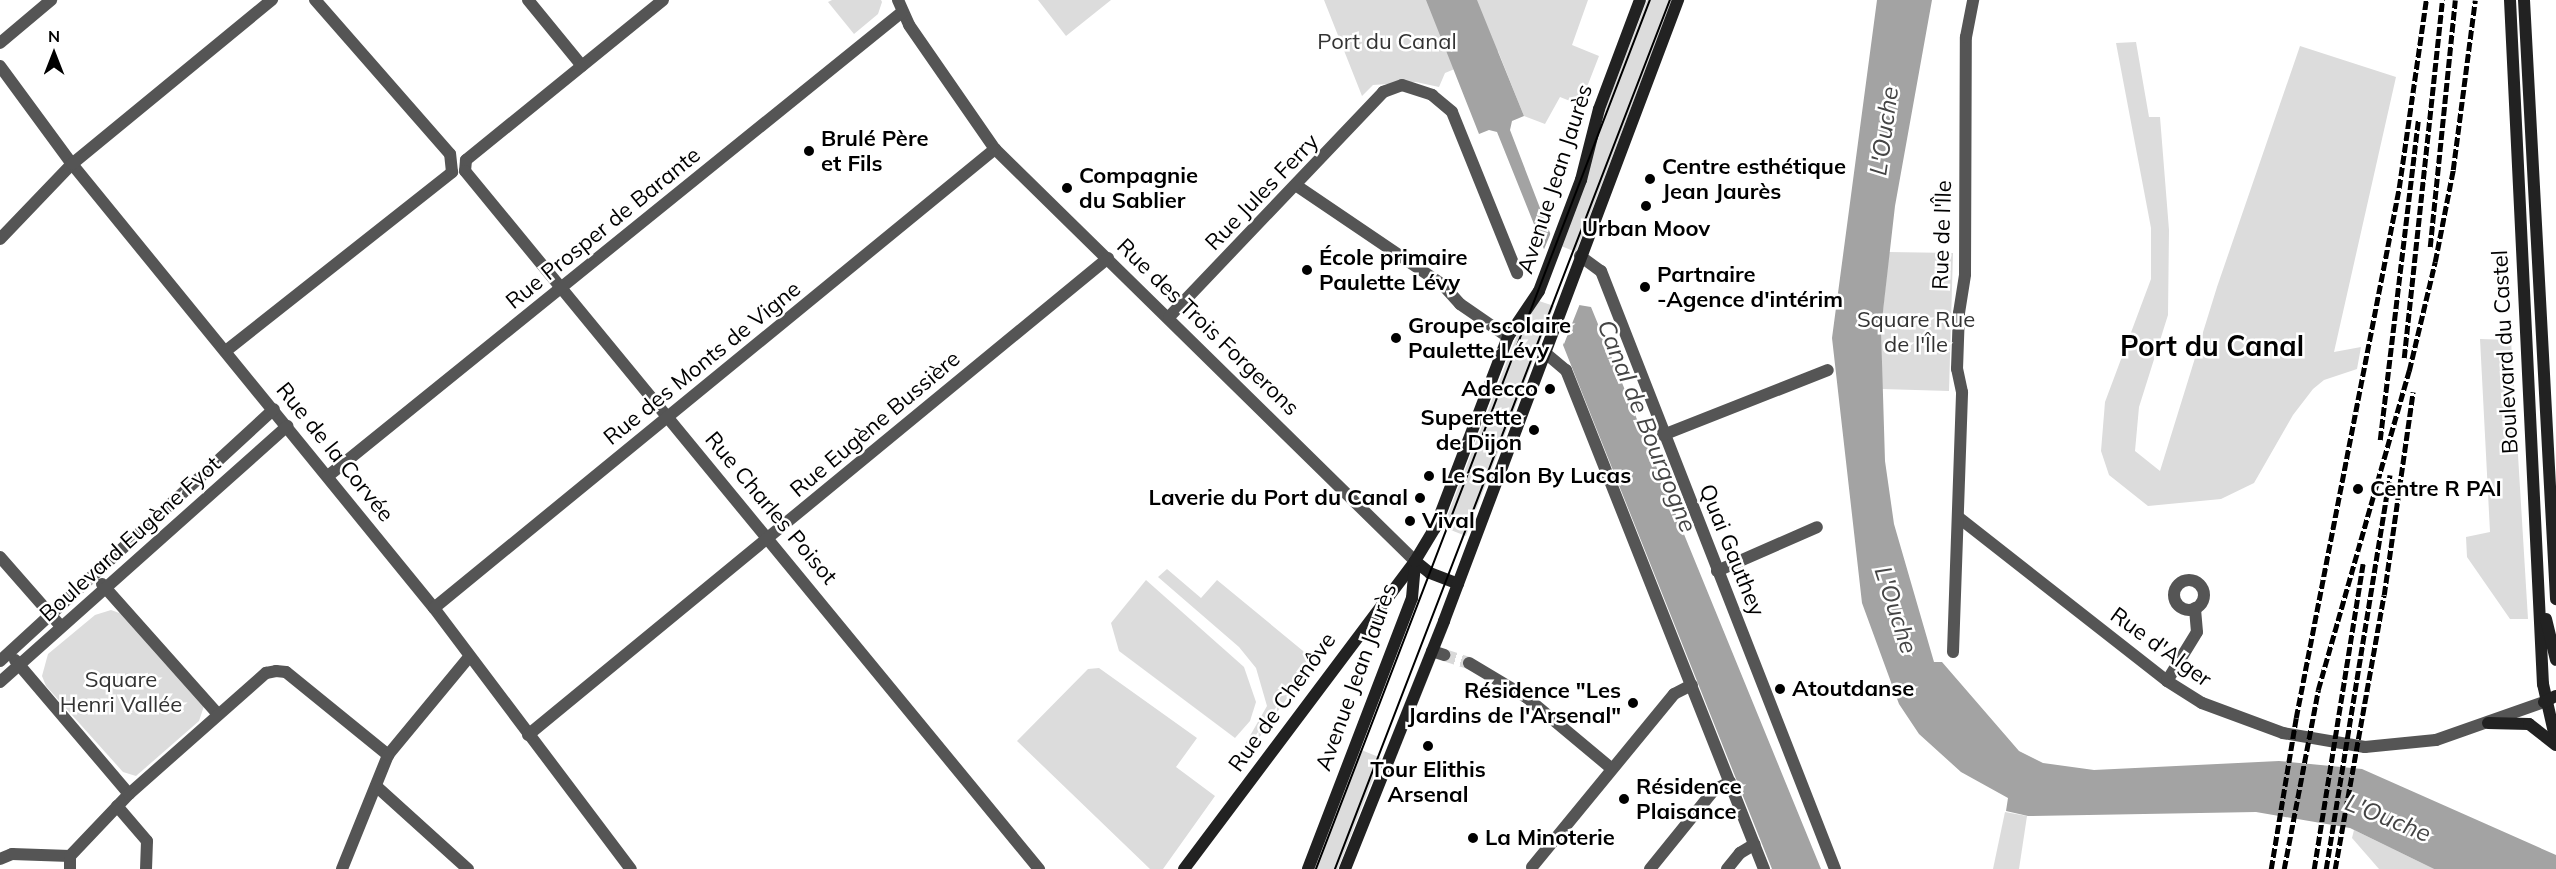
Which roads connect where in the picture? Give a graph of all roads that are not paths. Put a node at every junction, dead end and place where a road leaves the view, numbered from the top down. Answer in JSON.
{"nodes":[{"id":1,"x":51,"y":0,"type":"edge"},
{"id":2,"x":272,"y":0,"type":"edge"},
{"id":3,"x":315,"y":0,"type":"edge"},
{"id":4,"x":528,"y":0,"type":"edge"},
{"id":5,"x":663,"y":0,"type":"edge"},
{"id":6,"x":1640,"y":0,"type":"edge"},
{"id":7,"x":1678,"y":0,"type":"edge"},
{"id":8,"x":1973,"y":0,"type":"edge"},
{"id":9,"x":2510,"y":0,"type":"edge"},
{"id":10,"x":2524,"y":0,"type":"edge"},
{"id":11,"x":900,"y":6,"type":"edge"},
{"id":12,"x":0,"y":43,"type":"edge"},
{"id":13,"x":0,"y":66,"type":"edge"},
{"id":14,"x":582,"y":66,"type":"junction"},
{"id":15,"x":995,"y":148,"type":"junction"},
{"id":16,"x":72,"y":164,"type":"junction"},
{"id":17,"x":1297,"y":186,"type":"junction"},
{"id":18,"x":0,"y":239,"type":"edge"},
{"id":19,"x":1580,"y":256,"type":"junction"},
{"id":20,"x":1108,"y":258,"type":"junction"},
{"id":21,"x":1517,"y":273,"type":"dead end"},
{"id":22,"x":563,"y":288,"type":"junction"},
{"id":23,"x":1169,"y":317,"type":"junction"},
{"id":24,"x":1508,"y":337,"type":"junction"},
{"id":25,"x":227,"y":351,"type":"junction"},
{"id":26,"x":1544,"y":351,"type":"junction"},
{"id":27,"x":1828,"y":370,"type":"dead end"},
{"id":28,"x":274,"y":409,"type":"junction"},
{"id":29,"x":669,"y":418,"type":"junction"},
{"id":30,"x":287,"y":426,"type":"junction"},
{"id":31,"x":1664,"y":435,"type":"junction"},
{"id":32,"x":328,"y":476,"type":"junction"},
{"id":33,"x":1958,"y":517,"type":"junction"},
{"id":34,"x":1817,"y":527,"type":"dead end"},
{"id":35,"x":769,"y":539,"type":"junction"},
{"id":36,"x":0,"y":557,"type":"edge"},
{"id":37,"x":1414,"y":561,"type":"junction"},
{"id":38,"x":1717,"y":571,"type":"junction"},
{"id":39,"x":95,"y":577,"type":"junction"},
{"id":40,"x":1458,"y":584,"type":"junction"},
{"id":41,"x":106,"y":589,"type":"junction"},
{"id":42,"x":2539,"y":589,"type":"junction"},
{"id":43,"x":2556,"y":599,"type":"edge"},
{"id":44,"x":434,"y":608,"type":"junction"},
{"id":45,"x":2196,"y":608,"type":"dead end"},
{"id":46,"x":52,"y":617,"type":"junction"},
{"id":47,"x":62,"y":628,"type":"junction"},
{"id":48,"x":1953,"y":652,"type":"dead end"},
{"id":49,"x":4,"y":657,"type":"edge"},
{"id":50,"x":469,"y":657,"type":"junction"},
{"id":51,"x":2556,"y":660,"type":"edge"},
{"id":52,"x":1469,"y":663,"type":"tunnel mouth"},
{"id":53,"x":19,"y":665,"type":"junction"},
{"id":54,"x":2167,"y":681,"type":"junction"},
{"id":55,"x":0,"y":682,"type":"edge"},
{"id":56,"x":1692,"y":685,"type":"junction"},
{"id":57,"x":2556,"y":696,"type":"edge"},
{"id":58,"x":2544,"y":702,"type":"junction"},
{"id":59,"x":218,"y":714,"type":"junction"},
{"id":60,"x":2487,"y":723,"type":"junction"},
{"id":61,"x":528,"y":735,"type":"junction"},
{"id":62,"x":2556,"y":743,"type":"edge"},
{"id":63,"x":388,"y":755,"type":"junction"},
{"id":64,"x":1612,"y":769,"type":"junction"},
{"id":65,"x":1730,"y":782,"type":"junction"},
{"id":66,"x":376,"y":786,"type":"junction"},
{"id":67,"x":129,"y":794,"type":"junction"},
{"id":68,"x":117,"y":806,"type":"junction"},
{"id":69,"x":1755,"y":844,"type":"junction"},
{"id":70,"x":70,"y":856,"type":"junction"},
{"id":71,"x":0,"y":858,"type":"edge"},
{"id":72,"x":1532,"y":867,"type":"dead end"},
{"id":73,"x":70,"y":869,"type":"edge"},
{"id":74,"x":146,"y":869,"type":"edge"},
{"id":75,"x":342,"y":869,"type":"edge"},
{"id":76,"x":468,"y":869,"type":"edge"},
{"id":77,"x":631,"y":869,"type":"edge"},
{"id":78,"x":1039,"y":869,"type":"edge"},
{"id":79,"x":1185,"y":869,"type":"edge"},
{"id":80,"x":1308,"y":869,"type":"edge"},
{"id":81,"x":1345,"y":869,"type":"edge"},
{"id":82,"x":1650,"y":869,"type":"edge"},
{"id":83,"x":1727,"y":869,"type":"edge"},
{"id":84,"x":1764,"y":869,"type":"edge"},
{"id":85,"x":1835,"y":869,"type":"edge"}],
"edges":[{"from":1,"to":12,"type":"street"},
{"from":2,"to":16,"type":"street"},
{"from":3,"to":25,"type":"street"},
{"from":4,"to":14,"type":"street"},
{"from":5,"to":14,"type":"street"},
{"from":6,"to":24,"type":"main road","name":"Avenue Jean Jaurès"},
{"from":7,"to":19,"type":"main road","name":"Avenue Jean Jaurès"},
{"from":8,"to":33,"type":"street","name":"Rue de l'Île"},
{"from":9,"to":42,"type":"main road","name":"Boulevard du Castel"},
{"from":10,"to":43,"type":"main road","name":"Boulevard du Castel"},
{"from":11,"to":15,"type":"street","name":"Rue des Trois Forgerons"},
{"from":11,"to":22,"type":"street","name":"Rue Prosper de Barante"},
{"from":13,"to":16,"type":"street","name":"Rue de la Corvée"},
{"from":14,"to":22,"type":"street","name":"Rue Charles Poisot"},
{"from":15,"to":20,"type":"street","name":"Rue des Trois Forgerons"},
{"from":15,"to":29,"type":"street","name":"Rue des Monts de Vigne"},
{"from":16,"to":18,"type":"street"},
{"from":16,"to":25,"type":"street","name":"Rue de la Corvée"},
{"from":17,"to":21,"type":"street","name":"Rue Jules Ferry"},
{"from":17,"to":23,"type":"street","name":"Rue Jules Ferry"},
{"from":17,"to":24,"type":"street"},
{"from":19,"to":26,"type":"main road","name":"Avenue Jean Jaurès"},
{"from":19,"to":31,"type":"street","name":"Quai Gauthey"},
{"from":20,"to":23,"type":"street","name":"Rue des Trois Forgerons"},
{"from":20,"to":35,"type":"street","name":"Rue Eugène Bussière"},
{"from":22,"to":29,"type":"street","name":"Rue Charles Poisot"},
{"from":22,"to":32,"type":"street","name":"Rue Prosper de Barante"},
{"from":23,"to":37,"type":"street","name":"Rue des Trois Forgerons"},
{"from":24,"to":37,"type":"main road","name":"Avenue Jean Jaurès"},
{"from":25,"to":28,"type":"street","name":"Rue de la Corvée"},
{"from":26,"to":40,"type":"main road","name":"Avenue Jean Jaurès"},
{"from":26,"to":56,"type":"street"},
{"from":27,"to":31,"type":"street"},
{"from":28,"to":30,"type":"street","name":"Rue de la Corvée"},
{"from":28,"to":39,"type":"street","name":"Boulevard Eugène Fyot"},
{"from":29,"to":35,"type":"street","name":"Rue Charles Poisot"},
{"from":29,"to":44,"type":"street","name":"Rue des Monts de Vigne"},
{"from":30,"to":32,"type":"street","name":"Rue de la Corvée"},
{"from":30,"to":41,"type":"street","name":"Boulevard Eugène Fyot"},
{"from":31,"to":38,"type":"street","name":"Quai Gauthey"},
{"from":32,"to":44,"type":"street","name":"Rue de la Corvée"},
{"from":33,"to":48,"type":"street","name":"Rue de l'Île"},
{"from":33,"to":54,"type":"street","name":"Rue d'Alger"},
{"from":34,"to":38,"type":"street"},
{"from":35,"to":61,"type":"street","name":"Rue Eugène Bussière"},
{"from":35,"to":78,"type":"street","name":"Rue Charles Poisot"},
{"from":36,"to":46,"type":"street"},
{"from":37,"to":40,"type":"main road"},
{"from":37,"to":79,"type":"main road","name":"Rue de Chenôve"},
{"from":37,"to":80,"type":"main road","name":"Avenue Jean Jaurès"},
{"from":38,"to":85,"type":"street","name":"Quai Gauthey"},
{"from":39,"to":41,"type":"street"},
{"from":39,"to":46,"type":"street","name":"Boulevard Eugène Fyot"},
{"from":40,"to":81,"type":"main road","name":"Avenue Jean Jaurès"},
{"from":41,"to":47,"type":"street","name":"Boulevard Eugène Fyot"},
{"from":41,"to":59,"type":"street"},
{"from":42,"to":51,"type":"main road"},
{"from":42,"to":58,"type":"main road","name":"Boulevard du Castel"},
{"from":44,"to":50,"type":"street","name":"Rue de la Corvée"},
{"from":45,"to":54,"type":"street"},
{"from":46,"to":47,"type":"street"},
{"from":46,"to":49,"type":"street","name":"Boulevard Eugène Fyot"},
{"from":47,"to":53,"type":"street","name":"Boulevard Eugène Fyot"},
{"from":49,"to":53,"type":"street"},
{"from":50,"to":61,"type":"street","name":"Rue de la Corvée"},
{"from":50,"to":63,"type":"street"},
{"from":52,"to":64,"type":"street"},
{"from":53,"to":55,"type":"street","name":"Boulevard Eugène Fyot"},
{"from":53,"to":67,"type":"street"},
{"from":54,"to":60,"type":"street","name":"Rue d'Alger"},
{"from":56,"to":64,"type":"street"},
{"from":56,"to":65,"type":"street"},
{"from":57,"to":58,"type":"main road"},
{"from":58,"to":60,"type":"street","name":"Rue d'Alger"},
{"from":58,"to":62,"type":"main road","name":"Boulevard du Castel"},
{"from":59,"to":63,"type":"street"},
{"from":59,"to":67,"type":"street"},
{"from":60,"to":62,"type":"main road"},
{"from":61,"to":77,"type":"street","name":"Rue de la Corvée"},
{"from":63,"to":66,"type":"street"},
{"from":64,"to":72,"type":"street"},
{"from":65,"to":69,"type":"street"},
{"from":65,"to":82,"type":"street"},
{"from":66,"to":75,"type":"street"},
{"from":66,"to":76,"type":"street"},
{"from":67,"to":68,"type":"street"},
{"from":68,"to":70,"type":"street"},
{"from":68,"to":74,"type":"street"},
{"from":69,"to":83,"type":"street"},
{"from":69,"to":84,"type":"street"},
{"from":70,"to":71,"type":"street"},
{"from":70,"to":73,"type":"street"}]}
